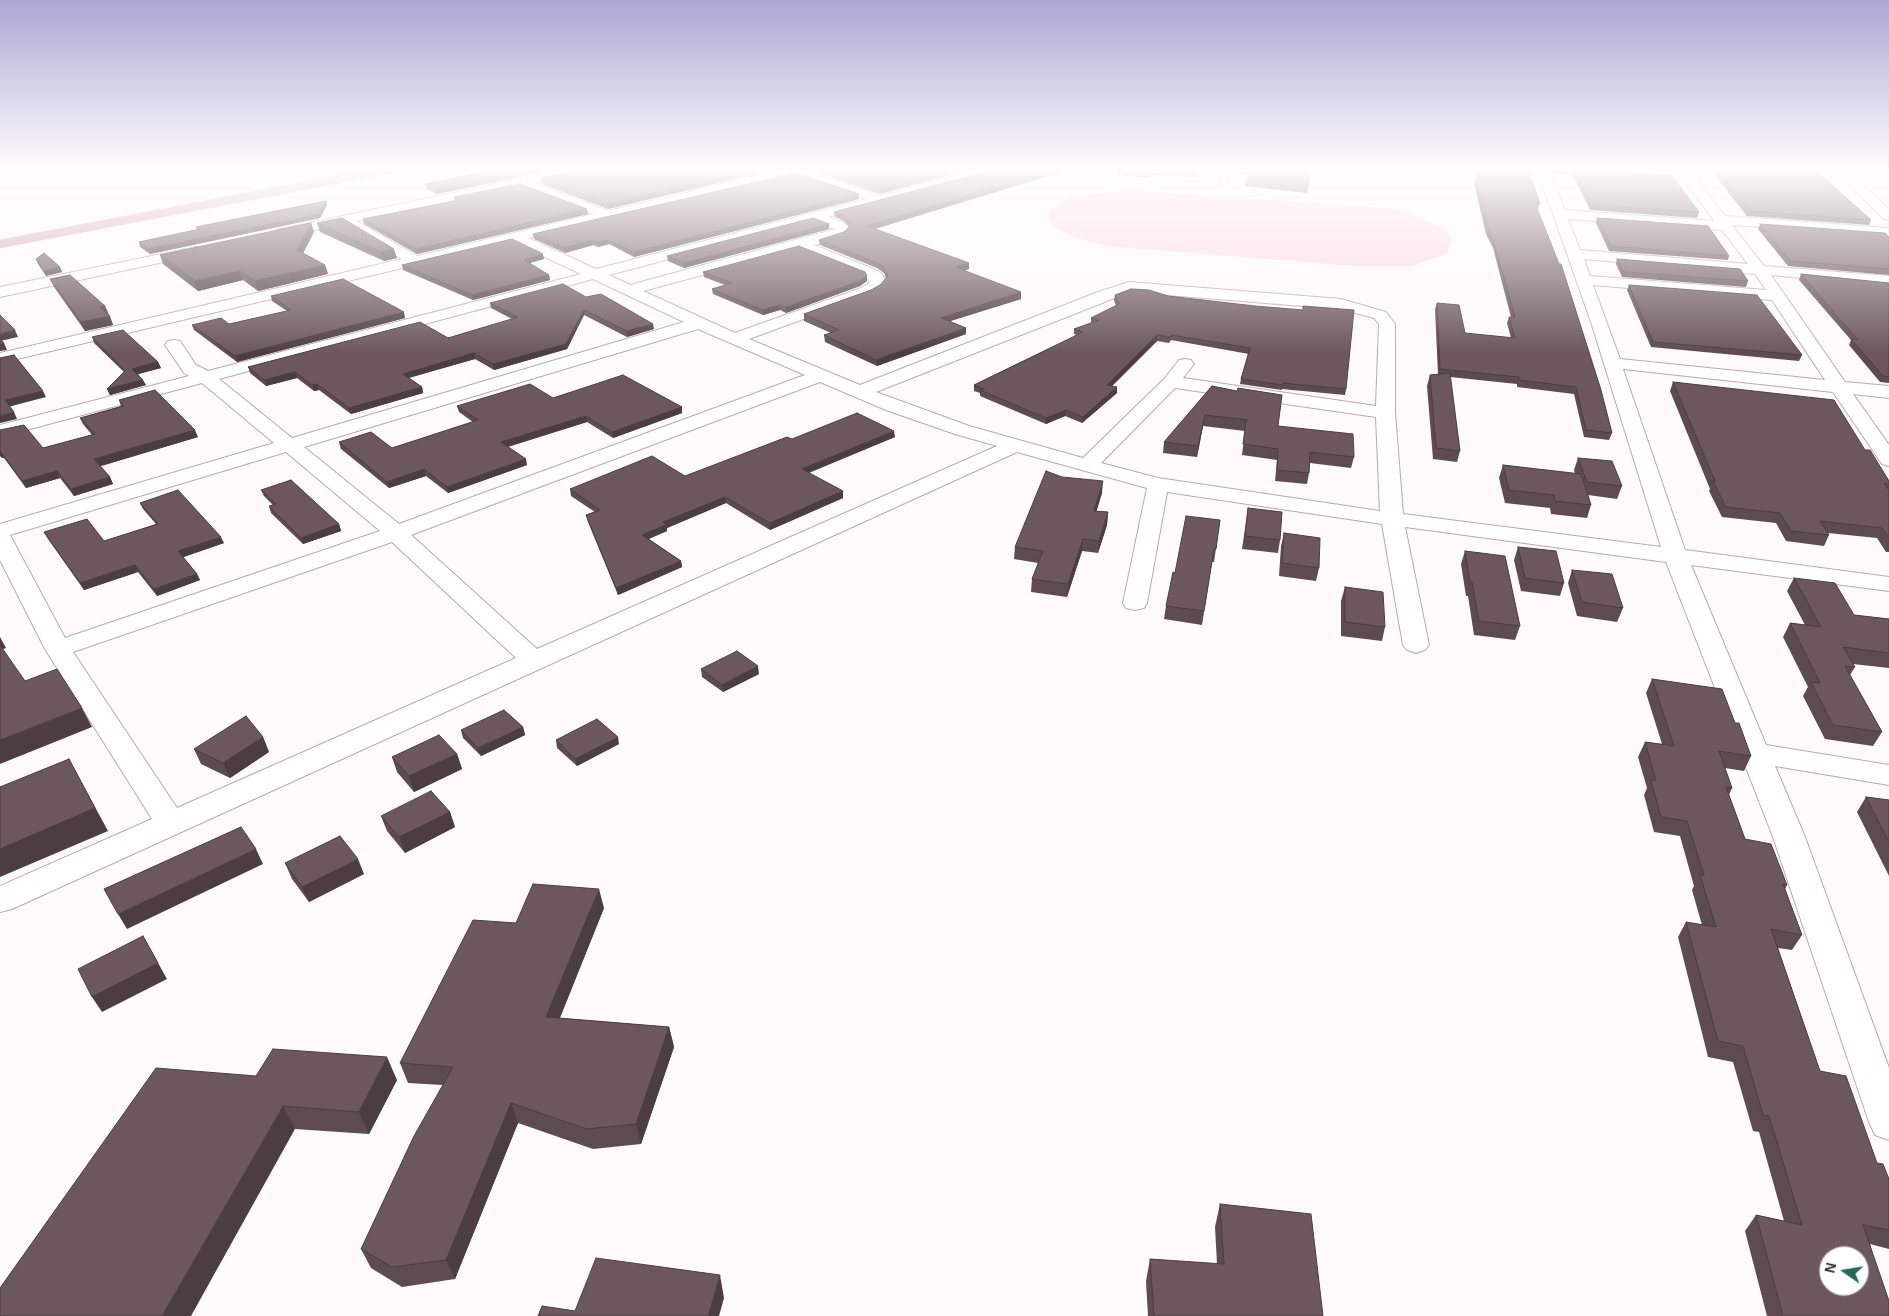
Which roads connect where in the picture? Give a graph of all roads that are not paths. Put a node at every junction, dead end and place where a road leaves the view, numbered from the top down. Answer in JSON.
{"nodes":[{"id":1,"x":30,"y":229,"type":"edge"},
{"id":2,"x":76,"y":229,"type":"edge"},
{"id":3,"x":299,"y":229,"type":"edge"},
{"id":4,"x":361,"y":229,"type":"edge"},
{"id":5,"x":552,"y":229,"type":"edge"},
{"id":6,"x":764,"y":229,"type":"edge"},
{"id":7,"x":843,"y":229,"type":"edge"},
{"id":8,"x":1565,"y":229,"type":"edge"},
{"id":9,"x":1727,"y":229,"type":"edge"},
{"id":10,"x":1841,"y":229,"type":"edge"},
{"id":11,"x":1889,"y":232,"type":"edge"},
{"id":12,"x":0,"y":235,"type":"edge"},
{"id":13,"x":258,"y":238,"type":"edge"},
{"id":14,"x":516,"y":238,"type":"junction"},
{"id":15,"x":0,"y":244,"type":"edge"},
{"id":16,"x":800,"y":244,"type":"junction"},
{"id":17,"x":210,"y":248,"type":"edge"},
{"id":18,"x":1574,"y":254,"type":"junction"},
{"id":19,"x":416,"y":261,"type":"junction"},
{"id":20,"x":1759,"y":269,"type":"junction"},
{"id":21,"x":593,"y":274,"type":"junction"},
{"id":22,"x":1583,"y":280,"type":"junction"},
{"id":23,"x":1889,"y":281,"type":"edge"},
{"id":24,"x":628,"y":290,"type":"junction"},
{"id":25,"x":0,"y":292,"type":"edge"},
{"id":26,"x":1778,"y":296,"type":"junction"},
{"id":27,"x":699,"y":323,"type":"junction"},
{"id":28,"x":734,"y":339,"type":"junction"},
{"id":29,"x":174,"y":345,"type":"dead end"},
{"id":30,"x":0,"y":358,"type":"edge"},
{"id":31,"x":1612,"y":363,"type":"junction"},
{"id":32,"x":1185,"y":364,"type":"dead end"},
{"id":33,"x":819,"y":376,"type":"junction"},
{"id":34,"x":206,"y":377,"type":"junction"},
{"id":35,"x":1171,"y":382,"type":"junction"},
{"id":36,"x":1839,"y":388,"type":"junction"},
{"id":37,"x":860,"y":392,"type":"junction"},
{"id":38,"x":1889,"y":392,"type":"edge"},
{"id":39,"x":1385,"y":412,"type":"junction"},
{"id":40,"x":0,"y":431,"type":"edge"},
{"id":41,"x":288,"y":444,"type":"junction"},
{"id":42,"x":1017,"y":445,"type":"junction"},
{"id":43,"x":1889,"y":460,"type":"edge"},
{"id":44,"x":1087,"y":466,"type":"junction"},
{"id":45,"x":1158,"y":484,"type":"junction"},
{"id":46,"x":1392,"y":519,"type":"junction"},
{"id":47,"x":0,"y":531,"type":"edge"},
{"id":48,"x":396,"y":533,"type":"junction"},
{"id":49,"x":0,"y":537,"type":"edge"},
{"id":50,"x":1676,"y":557,"type":"junction"},
{"id":51,"x":1889,"y":584,"type":"edge"},
{"id":52,"x":1135,"y":602,"type":"dead end"},
{"id":53,"x":1416,"y":644,"type":"dead end"},
{"id":54,"x":58,"y":649,"type":"junction"},
{"id":55,"x":534,"y":661,"type":"junction"},
{"id":56,"x":1755,"y":753,"type":"junction"},
{"id":57,"x":1889,"y":775,"type":"edge"},
{"id":58,"x":171,"y":824,"type":"junction"},
{"id":59,"x":0,"y":900,"type":"edge"},
{"id":60,"x":1889,"y":1122,"type":"edge"}],
"edges":[{"from":1,"to":12,"type":"main road"},
{"from":2,"to":15,"type":"main road"},
{"from":3,"to":13,"type":"street"},
{"from":4,"to":19,"type":"street"},
{"from":5,"to":14,"type":"street"},
{"from":6,"to":21,"type":"street"},
{"from":7,"to":16,"type":"street"},
{"from":8,"to":18,"type":"street"},
{"from":9,"to":20,"type":"street"},
{"from":10,"to":11,"type":"street"},
{"from":14,"to":19,"type":"street"},
{"from":14,"to":21,"type":"street"},
{"from":16,"to":24,"type":"street"},
{"from":16,"to":28,"type":"street"},
{"from":17,"to":25,"type":"street"},
{"from":18,"to":20,"type":"street"},
{"from":18,"to":22,"type":"street"},
{"from":19,"to":30,"type":"street"},
{"from":20,"to":23,"type":"street"},
{"from":20,"to":26,"type":"street"},
{"from":21,"to":24,"type":"street"},
{"from":21,"to":34,"type":"street"},
{"from":22,"to":26,"type":"street"},
{"from":22,"to":31,"type":"street"},
{"from":24,"to":27,"type":"street"},
{"from":26,"to":36,"type":"street"},
{"from":27,"to":28,"type":"street"},
{"from":27,"to":41,"type":"street"},
{"from":28,"to":33,"type":"street"},
{"from":29,"to":34,"type":"street"},
{"from":31,"to":36,"type":"street"},
{"from":31,"to":50,"type":"street"},
{"from":32,"to":35,"type":"street"},
{"from":33,"to":37,"type":"street"},
{"from":33,"to":48,"type":"street"},
{"from":34,"to":40,"type":"street"},
{"from":34,"to":41,"type":"street"},
{"from":35,"to":39,"type":"street"},
{"from":35,"to":44,"type":"street"},
{"from":36,"to":38,"type":"street"},
{"from":36,"to":43,"type":"street"},
{"from":37,"to":39,"type":"street"},
{"from":37,"to":42,"type":"street"},
{"from":39,"to":46,"type":"street"},
{"from":41,"to":47,"type":"street"},
{"from":41,"to":48,"type":"street"},
{"from":42,"to":44,"type":"street"},
{"from":42,"to":55,"type":"street"},
{"from":44,"to":45,"type":"street"},
{"from":45,"to":46,"type":"street"},
{"from":45,"to":52,"type":"street"},
{"from":46,"to":50,"type":"street"},
{"from":46,"to":53,"type":"street"},
{"from":48,"to":54,"type":"street"},
{"from":48,"to":55,"type":"street"},
{"from":49,"to":54,"type":"street"},
{"from":50,"to":51,"type":"street"},
{"from":50,"to":56,"type":"street"},
{"from":54,"to":58,"type":"street"},
{"from":55,"to":58,"type":"street"},
{"from":56,"to":57,"type":"street"},
{"from":56,"to":60,"type":"street"},
{"from":58,"to":59,"type":"street"}]}
